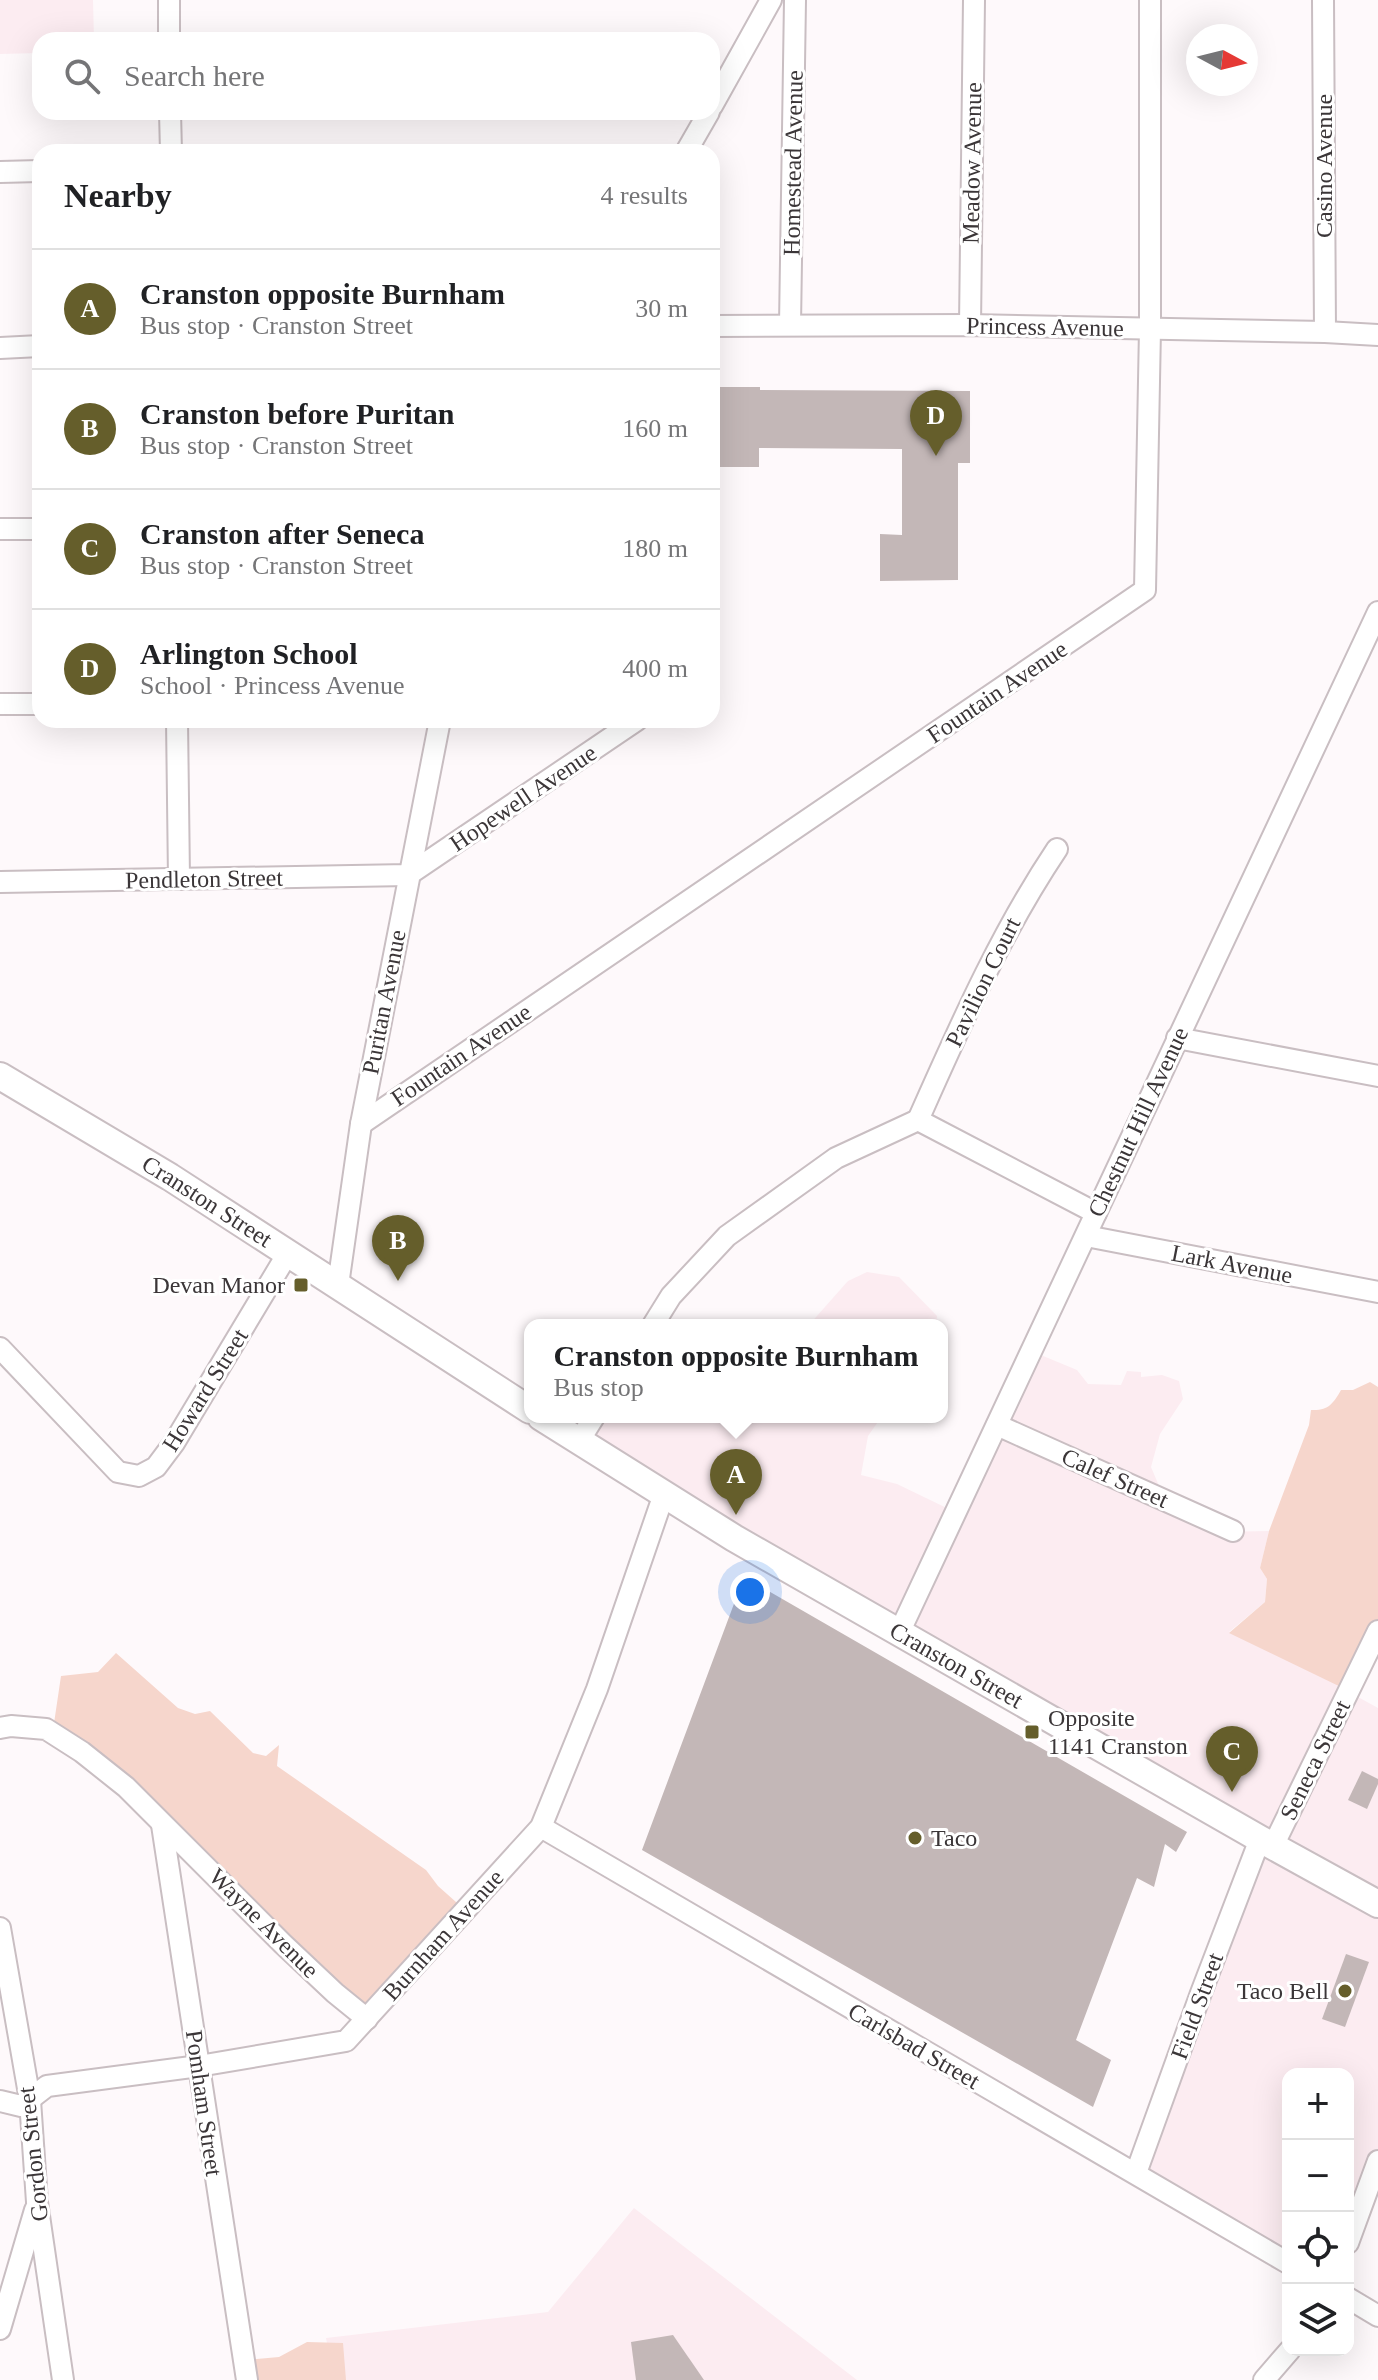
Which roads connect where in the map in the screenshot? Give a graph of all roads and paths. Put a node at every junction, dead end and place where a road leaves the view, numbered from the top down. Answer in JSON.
{"nodes":[{"id":1,"x":169,"y":0,"type":"edge"},
{"id":2,"x":771,"y":0,"type":"edge"},
{"id":3,"x":795,"y":0,"type":"edge"},
{"id":4,"x":974,"y":0,"type":"edge"},
{"id":5,"x":1150,"y":0,"type":"edge"},
{"id":6,"x":1323,"y":0,"type":"edge"},
{"id":7,"x":169,"y":32,"type":"edge"},
{"id":8,"x":720,"y":92,"type":"edge"},
{"id":9,"x":170,"y":120,"type":"edge"},
{"id":10,"x":704,"y":120,"type":"edge"},
{"id":11,"x":171,"y":144,"type":"edge"},
{"id":12,"x":691,"y":144,"type":"edge"},
{"id":13,"x":32,"y":171,"type":"edge"},
{"id":14,"x":0,"y":172,"type":"edge"},
{"id":15,"x":790,"y":325,"type":"junction"},
{"id":16,"x":970,"y":325,"type":"junction"},
{"id":17,"x":720,"y":326,"type":"edge"},
{"id":18,"x":1150,"y":329,"type":"junction"},
{"id":19,"x":1325,"y":332,"type":"junction"},
{"id":20,"x":1378,"y":335,"type":"edge"},
{"id":21,"x":32,"y":346,"type":"edge"},
{"id":22,"x":0,"y":348,"type":"edge"},
{"id":23,"x":0,"y":529,"type":"edge"},
{"id":24,"x":32,"y":529,"type":"edge"},
{"id":25,"x":1378,"y":612,"type":"edge"},
{"id":26,"x":0,"y":704,"type":"edge"},
{"id":27,"x":32,"y":704,"type":"edge"},
{"id":28,"x":177,"y":728,"type":"edge"},
{"id":29,"x":438,"y":728,"type":"edge"},
{"id":30,"x":625,"y":728,"type":"edge"},
{"id":31,"x":1057,"y":849,"type":"dead end"},
{"id":32,"x":408,"y":875,"type":"junction"},
{"id":33,"x":179,"y":879,"type":"junction"},
{"id":34,"x":0,"y":882,"type":"edge"},
{"id":35,"x":1177,"y":1038,"type":"junction"},
{"id":36,"x":0,"y":1076,"type":"edge"},
{"id":37,"x":1378,"y":1076,"type":"edge"},
{"id":38,"x":918,"y":1120,"type":"junction"},
{"id":39,"x":361,"y":1124,"type":"junction"},
{"id":40,"x":1096,"y":1213,"type":"junction"},
{"id":41,"x":1086,"y":1236,"type":"junction"},
{"id":42,"x":288,"y":1253,"type":"junction"},
{"id":43,"x":338,"y":1285,"type":"junction"},
{"id":44,"x":1378,"y":1292,"type":"edge"},
{"id":45,"x":657,"y":1319,"type":"edge"},
{"id":46,"x":0,"y":1348,"type":"edge"},
{"id":47,"x":524,"y":1406,"type":"edge"},
{"id":48,"x":550,"y":1423,"type":"edge"},
{"id":49,"x":590,"y":1423,"type":"edge"},
{"id":50,"x":997,"y":1425,"type":"junction"},
{"id":51,"x":579,"y":1441,"type":"junction"},
{"id":52,"x":664,"y":1494,"type":"junction"},
{"id":53,"x":1233,"y":1531,"type":"dead end"},
{"id":54,"x":1378,"y":1631,"type":"edge"},
{"id":55,"x":899,"y":1633,"type":"junction"},
{"id":56,"x":0,"y":1728,"type":"edge"},
{"id":57,"x":162,"y":1825,"type":"junction"},
{"id":58,"x":541,"y":1827,"type":"junction"},
{"id":59,"x":1267,"y":1843,"type":"junction"},
{"id":60,"x":1378,"y":1904,"type":"edge"},
{"id":61,"x":0,"y":1928,"type":"edge"},
{"id":62,"x":367,"y":2019,"type":"junction"},
{"id":63,"x":199,"y":2066,"type":"junction"},
{"id":64,"x":30,"y":2100,"type":"junction"},
{"id":65,"x":0,"y":2101,"type":"edge"},
{"id":66,"x":1378,"y":2161,"type":"edge"},
{"id":67,"x":1136,"y":2173,"type":"junction"},
{"id":68,"x":37,"y":2202,"type":"junction"},
{"id":69,"x":1354,"y":2227,"type":"edge"},
{"id":70,"x":1282,"y":2259,"type":"edge"},
{"id":71,"x":1354,"y":2302,"type":"edge"},
{"id":72,"x":1378,"y":2316,"type":"edge"},
{"id":73,"x":0,"y":2329,"type":"edge"},
{"id":74,"x":1285,"y":2356,"type":"edge"},
{"id":75,"x":63,"y":2380,"type":"edge"},
{"id":76,"x":247,"y":2380,"type":"edge"},
{"id":77,"x":1264,"y":2380,"type":"edge"}],
"edges":[{"from":1,"to":7,"type":"street"},
{"from":2,"to":8,"type":"street"},
{"from":3,"to":15,"type":"street","name":"Homestead Avenue"},
{"from":4,"to":16,"type":"street","name":"Meadow Avenue"},
{"from":5,"to":18,"type":"street","name":"Fountain Avenue"},
{"from":6,"to":19,"type":"street","name":"Casino Avenue"},
{"from":9,"to":11,"type":"street"},
{"from":10,"to":12,"type":"street"},
{"from":13,"to":14,"type":"street"},
{"from":15,"to":16,"type":"street","name":"Princess Avenue"},
{"from":15,"to":17,"type":"street","name":"Princess Avenue"},
{"from":16,"to":18,"type":"street","name":"Princess Avenue"},
{"from":18,"to":19,"type":"street","name":"Princess Avenue"},
{"from":18,"to":39,"type":"street","name":"Fountain Avenue"},
{"from":19,"to":20,"type":"street","name":"Princess Avenue"},
{"from":21,"to":22,"type":"street"},
{"from":23,"to":24,"type":"street"},
{"from":25,"to":35,"type":"street","name":"Chestnut Hill Avenue"},
{"from":26,"to":27,"type":"street"},
{"from":28,"to":33,"type":"street"},
{"from":29,"to":32,"type":"street","name":"Puritan Avenue"},
{"from":30,"to":32,"type":"street","name":"Hopewell Avenue"},
{"from":31,"to":38,"type":"street","name":"Pavilion Court"},
{"from":32,"to":33,"type":"street","name":"Pendleton Street"},
{"from":32,"to":39,"type":"street","name":"Puritan Avenue"},
{"from":33,"to":34,"type":"street","name":"Pendleton Street"},
{"from":35,"to":37,"type":"street"},
{"from":35,"to":40,"type":"street","name":"Chestnut Hill Avenue"},
{"from":36,"to":42,"type":"main road","name":"Cranston Street"},
{"from":38,"to":40,"type":"street"},
{"from":38,"to":45,"type":"street"},
{"from":39,"to":43,"type":"street","name":"Puritan Avenue"},
{"from":40,"to":41,"type":"street","name":"Chestnut Hill Avenue"},
{"from":41,"to":44,"type":"street","name":"Lark Avenue"},
{"from":41,"to":50,"type":"street","name":"Chestnut Hill Avenue"},
{"from":42,"to":43,"type":"main road","name":"Cranston Street"},
{"from":42,"to":46,"type":"street","name":"Howard Street"},
{"from":43,"to":47,"type":"main road","name":"Cranston Street"},
{"from":48,"to":51,"type":"main road","name":"Cranston Street"},
{"from":49,"to":51,"type":"street"},
{"from":50,"to":53,"type":"street","name":"Calef Street"},
{"from":50,"to":55,"type":"street","name":"Chestnut Hill Avenue"},
{"from":51,"to":52,"type":"main road","name":"Cranston Street"},
{"from":52,"to":55,"type":"main road","name":"Cranston Street"},
{"from":52,"to":58,"type":"street","name":"Burnham Avenue"},
{"from":54,"to":59,"type":"street","name":"Seneca Street"},
{"from":55,"to":59,"type":"main road","name":"Cranston Street"},
{"from":56,"to":57,"type":"street","name":"Wayne Avenue"},
{"from":57,"to":62,"type":"street","name":"Wayne Avenue"},
{"from":57,"to":63,"type":"street","name":"Pomham Street"},
{"from":58,"to":62,"type":"street","name":"Burnham Avenue"},
{"from":58,"to":67,"type":"street","name":"Carlsbad Street"},
{"from":59,"to":60,"type":"main road","name":"Cranston Street"},
{"from":59,"to":67,"type":"street","name":"Field Street"},
{"from":61,"to":64,"type":"street","name":"Gordon Street"},
{"from":62,"to":63,"type":"street","name":"Burnham Avenue"},
{"from":63,"to":64,"type":"street","name":"Burnham Avenue"},
{"from":63,"to":76,"type":"street","name":"Pomham Street"},
{"from":64,"to":65,"type":"street","name":"Burnham Avenue"},
{"from":64,"to":68,"type":"street","name":"Gordon Street"},
{"from":66,"to":69,"type":"street"},
{"from":67,"to":70,"type":"street","name":"Carlsbad Street"},
{"from":68,"to":73,"type":"street"},
{"from":68,"to":75,"type":"street","name":"Gordon Street"},
{"from":71,"to":72,"type":"street"},
{"from":74,"to":77,"type":"street"}]}
